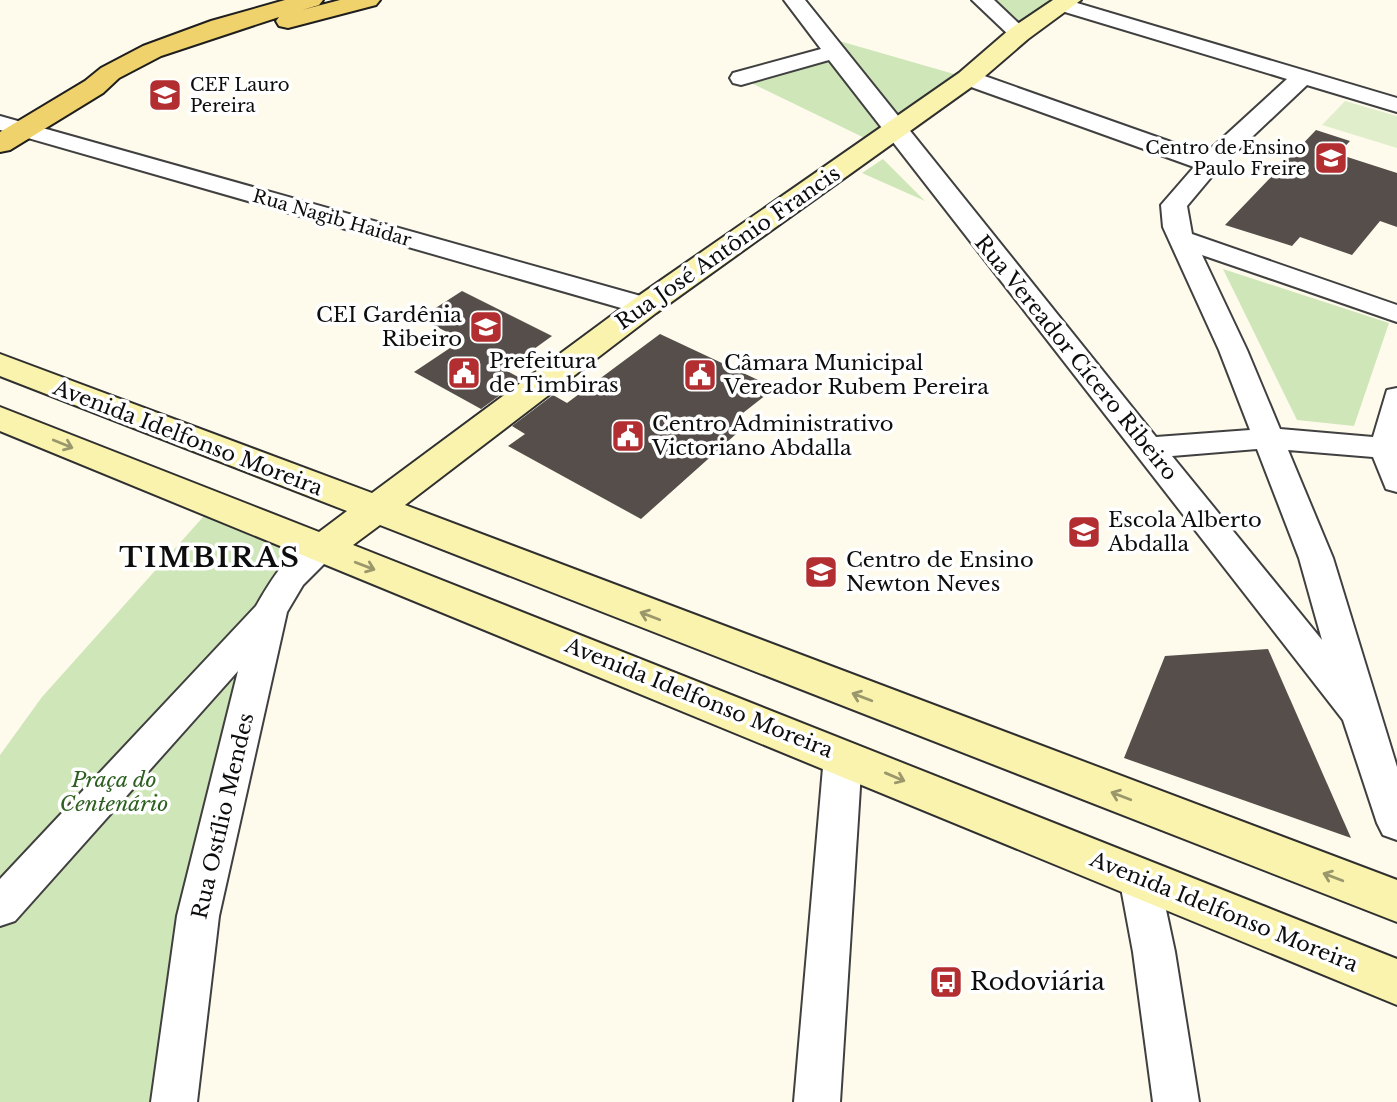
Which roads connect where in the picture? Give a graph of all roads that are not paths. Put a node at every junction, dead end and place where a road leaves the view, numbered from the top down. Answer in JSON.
{"nodes":[{"id":1,"x":311,"y":0,"type":"edge"},
{"id":2,"x":368,"y":0,"type":"edge"},
{"id":3,"x":794,"y":0,"type":"edge"},
{"id":4,"x":982,"y":0,"type":"edge"},
{"id":5,"x":1066,"y":2,"type":"edge"},
{"id":6,"x":1019,"y":34,"type":"junction"},
{"id":7,"x":834,"y":52,"type":"junction"},
{"id":8,"x":1304,"y":76,"type":"junction"},
{"id":9,"x":741,"y":78,"type":"dead end"},
{"id":10,"x":968,"y":78,"type":"junction"},
{"id":11,"x":94,"y":87,"type":"junction"},
{"id":12,"x":1397,"y":105,"type":"edge"},
{"id":13,"x":895,"y":131,"type":"junction"},
{"id":14,"x":6,"y":133,"type":"edge"},
{"id":15,"x":1209,"y":164,"type":"junction"},
{"id":16,"x":1181,"y":239,"type":"junction"},
{"id":17,"x":645,"y":306,"type":"junction"},
{"id":18,"x":1397,"y":314,"type":"edge"},
{"id":19,"x":0,"y":364,"type":"edge"},
{"id":20,"x":1397,"y":397,"type":"edge"},
{"id":21,"x":0,"y":418,"type":"edge"},
{"id":22,"x":1268,"y":438,"type":"junction"},
{"id":23,"x":1149,"y":448,"type":"junction"},
{"id":24,"x":1386,"y":448,"type":"junction"},
{"id":25,"x":1397,"y":481,"type":"edge"},
{"id":26,"x":373,"y":510,"type":"junction"},
{"id":27,"x":321,"y":550,"type":"junction"},
{"id":28,"x":270,"y":612,"type":"junction"},
{"id":29,"x":1360,"y":714,"type":"junction"},
{"id":30,"x":843,"y":756,"type":"junction"},
{"id":31,"x":1397,"y":823,"type":"edge"},
{"id":32,"x":1139,"y":877,"type":"junction"},
{"id":33,"x":1397,"y":901,"type":"edge"},
{"id":34,"x":0,"y":908,"type":"edge"},
{"id":35,"x":1397,"y":982,"type":"edge"},
{"id":36,"x":174,"y":1102,"type":"edge"},
{"id":37,"x":817,"y":1102,"type":"edge"},
{"id":38,"x":1177,"y":1102,"type":"edge"}],
"edges":[{"from":1,"to":11,"type":"main road"},
{"from":2,"to":11,"type":"main road"},
{"from":3,"to":7,"type":"street","name":"Rua Vereador Cícero Ribeiro"},
{"from":4,"to":6,"type":"street"},
{"from":5,"to":6,"type":"street","name":"Rua José Antônio Francis"},
{"from":5,"to":8,"type":"street"},
{"from":6,"to":10,"type":"street","name":"Rua José Antônio Francis"},
{"from":7,"to":9,"type":"street"},
{"from":7,"to":13,"type":"street","name":"Rua Vereador Cícero Ribeiro"},
{"from":8,"to":12,"type":"street"},
{"from":8,"to":15,"type":"street"},
{"from":10,"to":13,"type":"street","name":"Rua José Antônio Francis"},
{"from":10,"to":15,"type":"street"},
{"from":11,"to":14,"type":"main road"},
{"from":13,"to":17,"type":"street","name":"Rua José Antônio Francis"},
{"from":13,"to":23,"type":"street","name":"Rua Vereador Cícero Ribeiro"},
{"from":14,"to":17,"type":"street","name":"Rua Nagib Haidar"},
{"from":15,"to":16,"type":"street"},
{"from":16,"to":18,"type":"street"},
{"from":16,"to":22,"type":"street"},
{"from":17,"to":26,"type":"street","name":"Rua José Antônio Francis"},
{"from":19,"to":26,"type":"street","name":"Avenida Idelfonso Moreira"},
{"from":20,"to":24,"type":"street"},
{"from":21,"to":27,"type":"street","name":"Avenida Idelfonso Moreira","one_way":true},
{"from":22,"to":23,"type":"street"},
{"from":22,"to":24,"type":"street"},
{"from":22,"to":29,"type":"street"},
{"from":23,"to":29,"type":"street","name":"Rua Vereador Cícero Ribeiro"},
{"from":24,"to":25,"type":"street"},
{"from":26,"to":27,"type":"street","name":"Rua José Antônio Francis"},
{"from":33,"to":26,"type":"street","name":"Avenida Idelfonso Moreira","one_way":true},
{"from":27,"to":28,"type":"street","name":"Rua Ostílio Mendes"},
{"from":27,"to":30,"type":"street","name":"Avenida Idelfonso Moreira","one_way":true},
{"from":28,"to":34,"type":"street"},
{"from":28,"to":36,"type":"street","name":"Rua Ostílio Mendes"},
{"from":29,"to":31,"type":"street"},
{"from":30,"to":32,"type":"street","name":"Avenida Idelfonso Moreira","one_way":true},
{"from":30,"to":37,"type":"street"},
{"from":32,"to":35,"type":"street","name":"Avenida Idelfonso Moreira"},
{"from":32,"to":38,"type":"street"}]}
